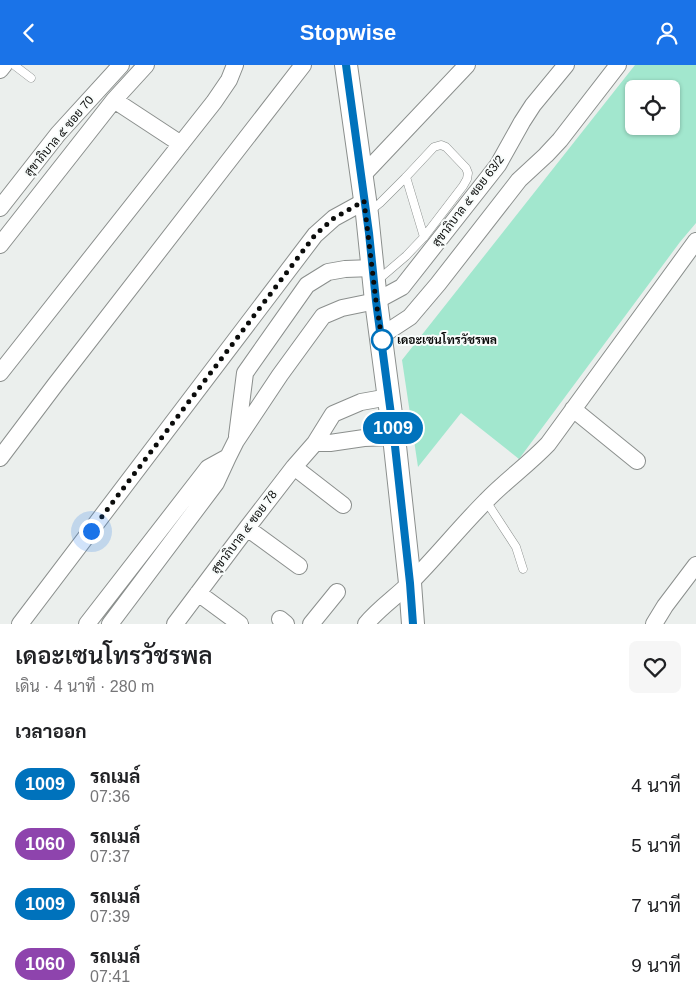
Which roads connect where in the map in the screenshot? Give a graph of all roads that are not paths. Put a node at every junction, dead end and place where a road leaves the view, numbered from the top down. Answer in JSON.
{"nodes":[{"id":1,"x":4,"y":65,"type":"edge"},
{"id":2,"x":14,"y":65,"type":"edge"},
{"id":3,"x":121,"y":65,"type":"edge"},
{"id":4,"x":146,"y":65,"type":"edge"},
{"id":5,"x":235,"y":65,"type":"edge"},
{"id":6,"x":303,"y":65,"type":"edge"},
{"id":7,"x":468,"y":65,"type":"edge"},
{"id":8,"x":566,"y":65,"type":"edge"},
{"id":9,"x":618,"y":65,"type":"edge"},
{"id":10,"x":348,"y":66,"type":"edge"},
{"id":11,"x":0,"y":70,"type":"edge"},
{"id":12,"x":31,"y":78,"type":"dead end"},
{"id":13,"x":114,"y":100,"type":"junction"},
{"id":14,"x":180,"y":144,"type":"junction"},
{"id":15,"x":498,"y":165,"type":"junction"},
{"id":16,"x":362,"y":177,"type":"junction"},
{"id":17,"x":406,"y":177,"type":"junction"},
{"id":18,"x":519,"y":180,"type":"junction"},
{"id":19,"x":0,"y":208,"type":"edge"},
{"id":20,"x":366,"y":208,"type":"junction"},
{"id":21,"x":424,"y":237,"type":"junction"},
{"id":22,"x":696,"y":241,"type":"edge"},
{"id":23,"x":0,"y":245,"type":"edge"},
{"id":24,"x":374,"y":284,"type":"junction"},
{"id":25,"x":402,"y":287,"type":"junction"},
{"id":26,"x":410,"y":317,"type":"junction"},
{"id":27,"x":381,"y":336,"type":"junction"},
{"id":28,"x":0,"y":373,"type":"edge"},
{"id":29,"x":389,"y":397,"type":"junction"},
{"id":30,"x":573,"y":409,"type":"junction"},
{"id":31,"x":394,"y":437,"type":"junction"},
{"id":32,"x":236,"y":441,"type":"junction"},
{"id":33,"x":315,"y":443,"type":"junction"},
{"id":34,"x":228,"y":457,"type":"junction"},
{"id":35,"x":0,"y":458,"type":"edge"},
{"id":36,"x":637,"y":461,"type":"dead end"},
{"id":37,"x":294,"y":467,"type":"junction"},
{"id":38,"x":486,"y":501,"type":"junction"},
{"id":39,"x":343,"y":505,"type":"dead end"},
{"id":40,"x":247,"y":528,"type":"junction"},
{"id":41,"x":696,"y":565,"type":"edge"},
{"id":42,"x":300,"y":566,"type":"dead end"},
{"id":43,"x":523,"y":569,"type":"dead end"},
{"id":44,"x":410,"y":583,"type":"junction"},
{"id":45,"x":337,"y":592,"type":"dead end"},
{"id":46,"x":198,"y":593,"type":"junction"},
{"id":47,"x":20,"y":624,"type":"edge"},
{"id":48,"x":87,"y":624,"type":"edge"},
{"id":49,"x":110,"y":624,"type":"edge"},
{"id":50,"x":175,"y":624,"type":"edge"},
{"id":51,"x":240,"y":624,"type":"edge"},
{"id":52,"x":311,"y":624,"type":"edge"},
{"id":53,"x":366,"y":624,"type":"edge"},
{"id":54,"x":413,"y":624,"type":"edge"},
{"id":55,"x":654,"y":624,"type":"edge"}],
"edges":[{"from":1,"to":11,"type":"street"},
{"from":2,"to":12,"type":"lane"},
{"from":3,"to":19,"type":"street","name":"สุขาภิบาล ๕ ซอย 70"},
{"from":4,"to":13,"type":"street"},
{"from":5,"to":14,"type":"street"},
{"from":6,"to":35,"type":"street"},
{"from":7,"to":16,"type":"street"},
{"from":8,"to":15,"type":"street","name":"สุขาภิบาล ๕ ซอย 63/2"},
{"from":9,"to":18,"type":"street"},
{"from":10,"to":16,"type":"main road"},
{"from":13,"to":14,"type":"street"},
{"from":13,"to":23,"type":"street"},
{"from":14,"to":28,"type":"street"},
{"from":15,"to":18,"type":"street"},
{"from":15,"to":25,"type":"street","name":"สุขาภิบาล ๕ ซอย 63/2"},
{"from":16,"to":20,"type":"main road"},
{"from":17,"to":20,"type":"lane"},
{"from":17,"to":21,"type":"lane"},
{"from":17,"to":21,"type":"lane"},
{"from":18,"to":26,"type":"street"},
{"from":20,"to":24,"type":"main road"},
{"from":20,"to":47,"type":"street"},
{"from":21,"to":24,"type":"lane"},
{"from":22,"to":30,"type":"street"},
{"from":24,"to":25,"type":"street"},
{"from":24,"to":27,"type":"main road"},
{"from":24,"to":32,"type":"street"},
{"from":24,"to":32,"type":"street"},
{"from":25,"to":26,"type":"street"},
{"from":26,"to":27,"type":"street"},
{"from":27,"to":29,"type":"main road"},
{"from":29,"to":31,"type":"main road"},
{"from":29,"to":33,"type":"street","name":"สุขาภิบาล ๕ ซอย 78"},
{"from":30,"to":36,"type":"street"},
{"from":30,"to":38,"type":"street"},
{"from":31,"to":33,"type":"street"},
{"from":31,"to":44,"type":"main road"},
{"from":32,"to":34,"type":"street"},
{"from":33,"to":37,"type":"street","name":"สุขาภิบาล ๕ ซอย 78"},
{"from":34,"to":48,"type":"street"},
{"from":34,"to":49,"type":"street"},
{"from":37,"to":39,"type":"street"},
{"from":37,"to":40,"type":"street","name":"สุขาภิบาล ๕ ซอย 78"},
{"from":38,"to":43,"type":"lane"},
{"from":38,"to":44,"type":"street"},
{"from":40,"to":42,"type":"street"},
{"from":40,"to":46,"type":"street","name":"สุขาภิบาล ๕ ซอย 78"},
{"from":41,"to":55,"type":"street"},
{"from":44,"to":53,"type":"street"},
{"from":44,"to":54,"type":"main road"},
{"from":45,"to":52,"type":"street"},
{"from":46,"to":50,"type":"street","name":"สุขาภิบาล ๕ ซอย 78"},
{"from":46,"to":51,"type":"street"}]}
